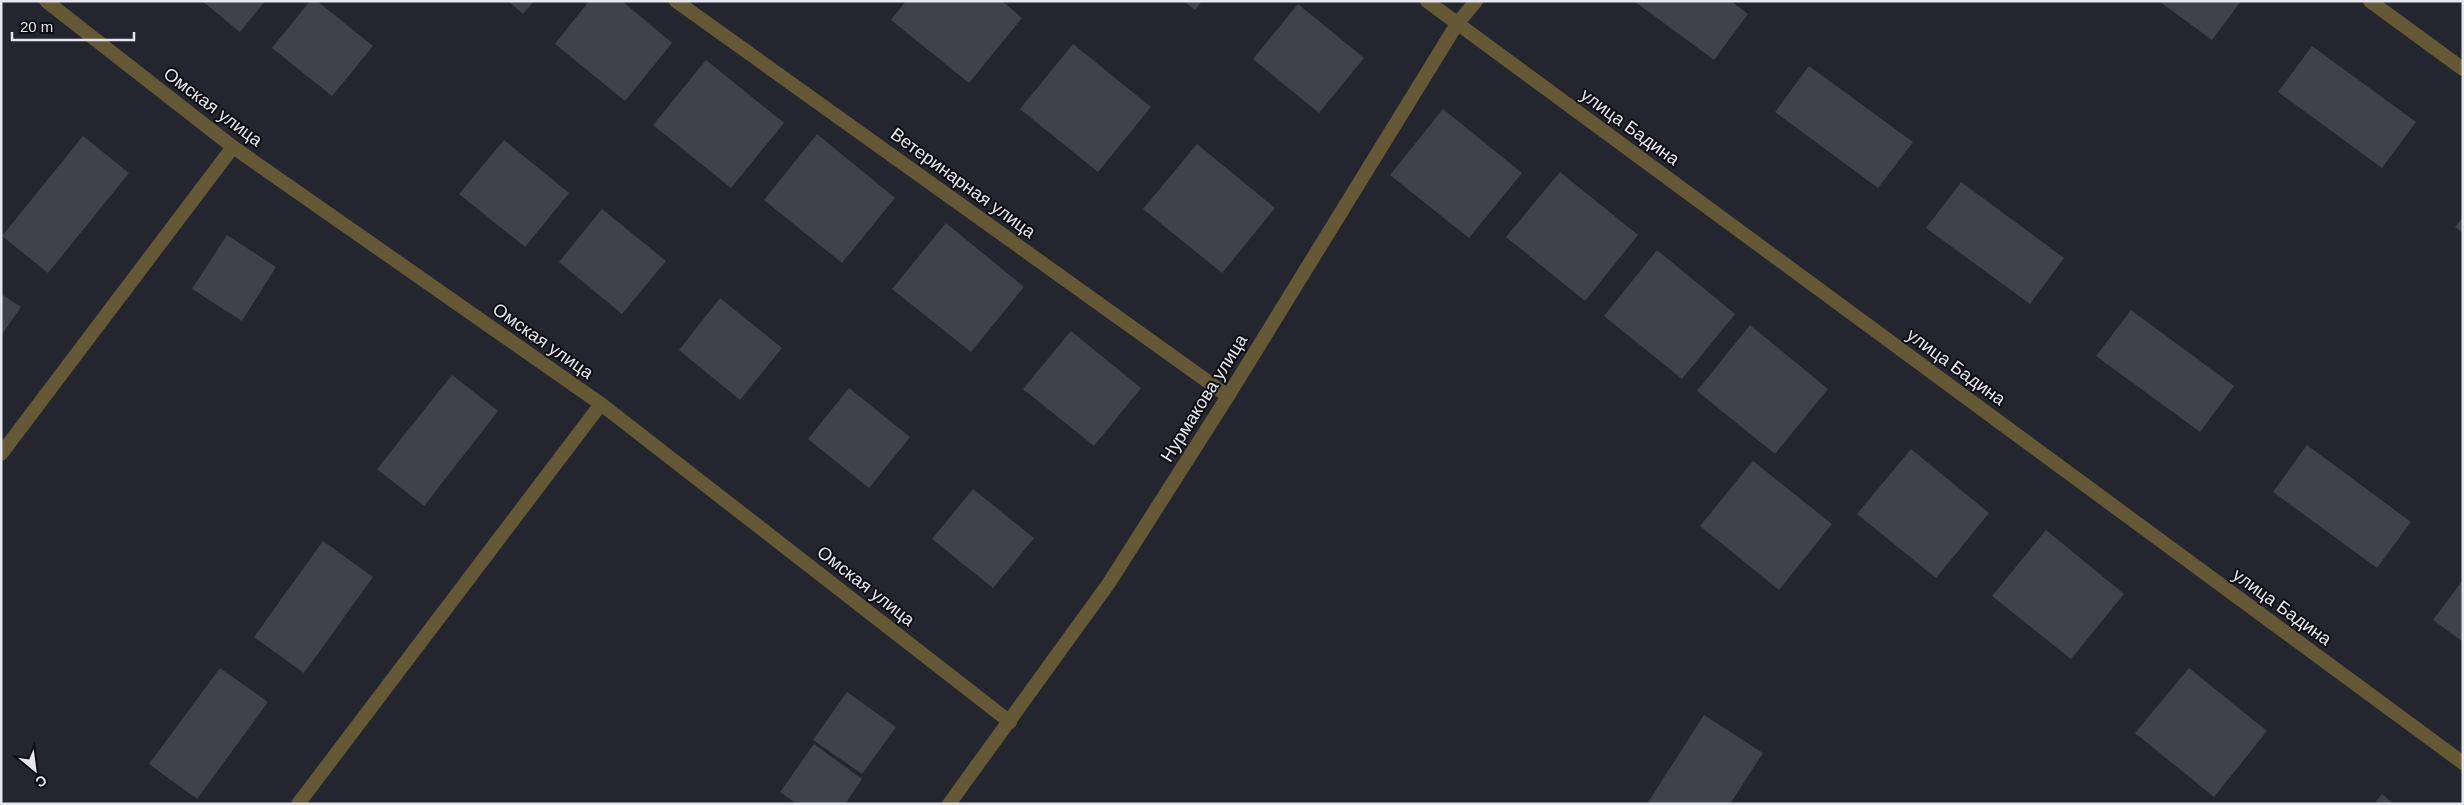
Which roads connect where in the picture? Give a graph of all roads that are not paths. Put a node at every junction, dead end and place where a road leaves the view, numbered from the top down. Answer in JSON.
{"nodes":[{"id":1,"x":46,"y":1,"type":"edge"},
{"id":2,"x":676,"y":1,"type":"edge"},
{"id":3,"x":1427,"y":1,"type":"edge"},
{"id":4,"x":1476,"y":1,"type":"edge"},
{"id":5,"x":2370,"y":1,"type":"edge"},
{"id":6,"x":1457,"y":24,"type":"junction"},
{"id":7,"x":2463,"y":69,"type":"edge"},
{"id":8,"x":233,"y":147,"type":"junction"},
{"id":9,"x":1228,"y":396,"type":"junction"},
{"id":10,"x":601,"y":404,"type":"junction"},
{"id":11,"x":1,"y":454,"type":"edge"},
{"id":12,"x":1010,"y":722,"type":"junction"},
{"id":13,"x":2463,"y":762,"type":"edge"},
{"id":14,"x":298,"y":804,"type":"edge"},
{"id":15,"x":949,"y":804,"type":"edge"}],
"edges":[{"from":1,"to":8,"type":"street","name":"Омская улица"},
{"from":2,"to":9,"type":"street","name":"Ветеринарная улица"},
{"from":3,"to":6,"type":"street","name":"улица Бадина"},
{"from":4,"to":6,"type":"street","name":"Нурмакова улица"},
{"from":5,"to":7,"type":"street"},
{"from":6,"to":9,"type":"street","name":"Нурмакова улица"},
{"from":6,"to":13,"type":"street","name":"улица Бадина"},
{"from":8,"to":10,"type":"street","name":"Омская улица"},
{"from":8,"to":11,"type":"street"},
{"from":9,"to":12,"type":"street","name":"Нурмакова улица"},
{"from":10,"to":12,"type":"street","name":"Омская улица"},
{"from":10,"to":14,"type":"street"},
{"from":12,"to":15,"type":"street","name":"Нурмакова улица"}]}
